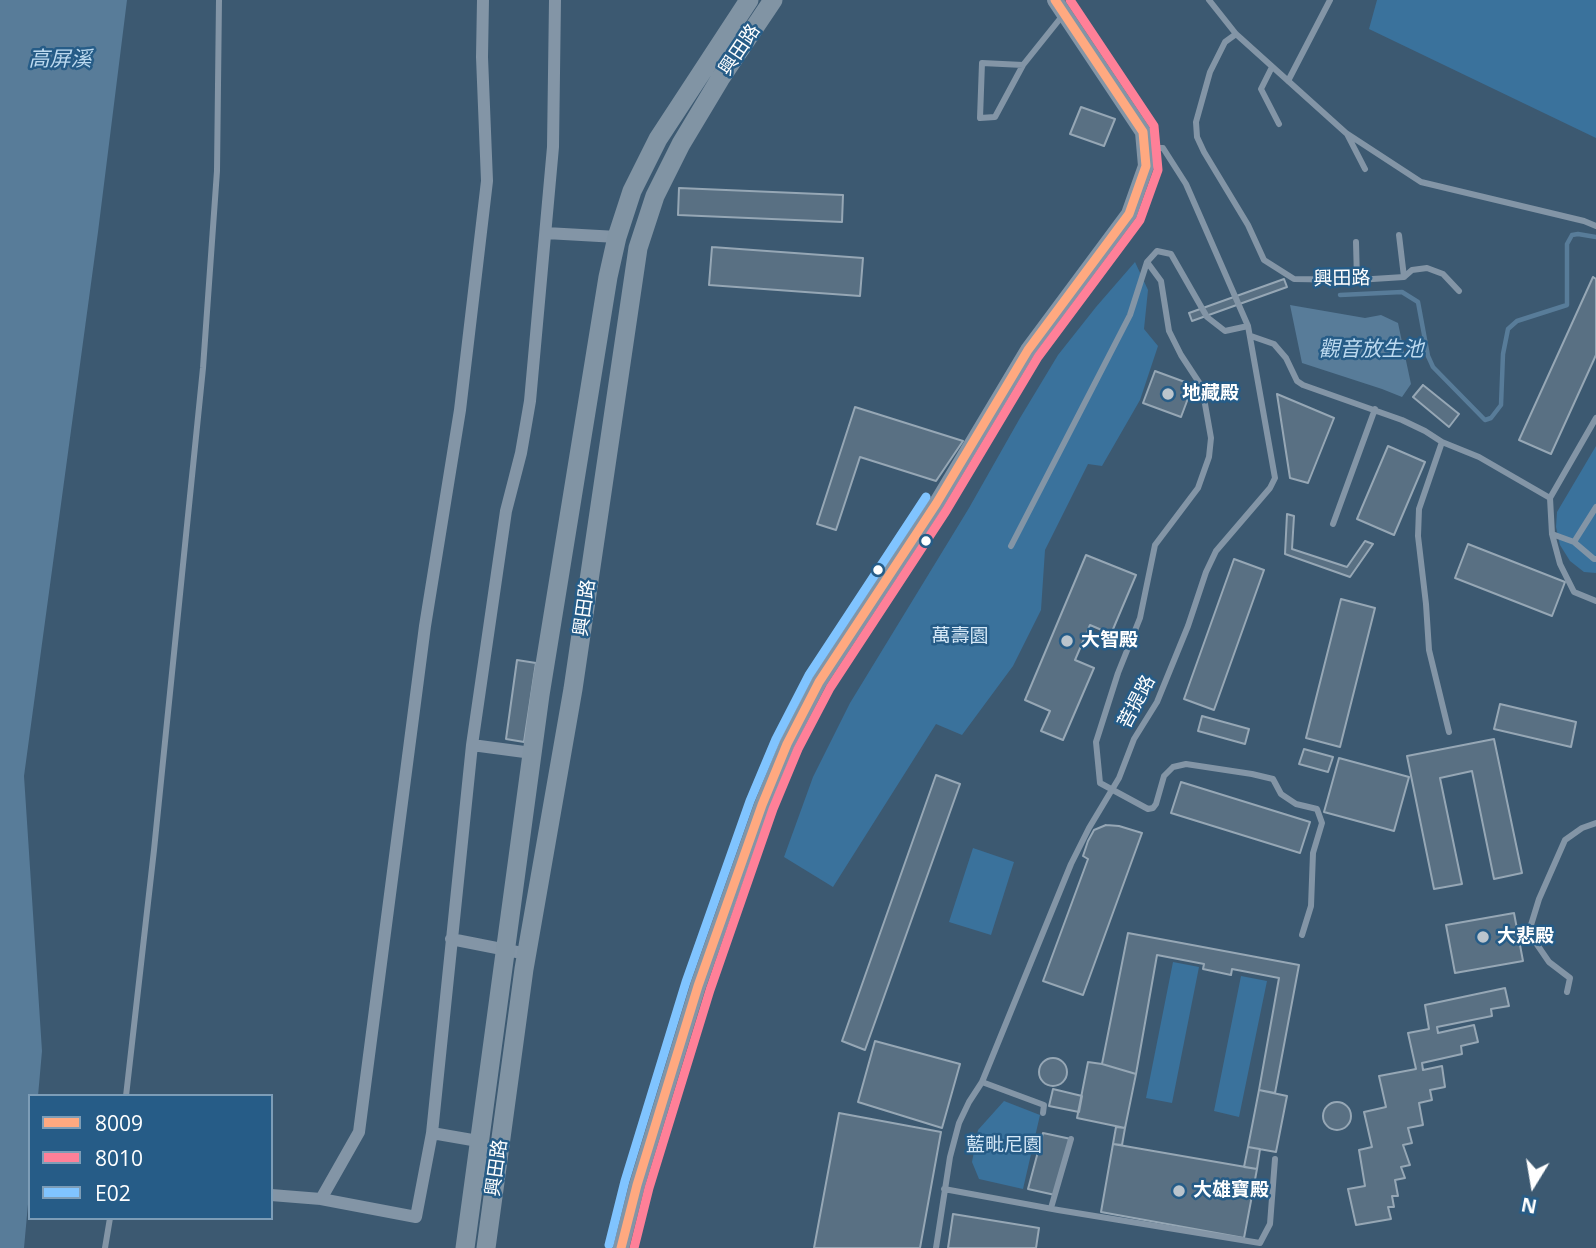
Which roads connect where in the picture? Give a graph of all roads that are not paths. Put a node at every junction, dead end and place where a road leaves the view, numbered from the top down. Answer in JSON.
{"nodes":[{"id":1,"x":219,"y":0,"type":"edge"},
{"id":2,"x":483,"y":0,"type":"edge"},
{"id":3,"x":555,"y":0,"type":"edge"},
{"id":4,"x":749,"y":0,"type":"edge"},
{"id":5,"x":773,"y":0,"type":"edge"},
{"id":6,"x":1209,"y":0,"type":"edge"},
{"id":7,"x":1330,"y":0,"type":"edge"},
{"id":8,"x":1060,"y":6,"type":"edge"},
{"id":9,"x":1236,"y":34,"type":"junction"},
{"id":10,"x":1023,"y":65,"type":"junction"},
{"id":11,"x":1272,"y":67,"type":"junction"},
{"id":12,"x":1288,"y":81,"type":"junction"},
{"id":13,"x":1279,"y":124,"type":"dead end"},
{"id":14,"x":1346,"y":133,"type":"junction"},
{"id":15,"x":1144,"y":148,"type":"junction"},
{"id":16,"x":1365,"y":169,"type":"dead end"},
{"id":17,"x":1596,"y":226,"type":"edge"},
{"id":18,"x":546,"y":233,"type":"junction"},
{"id":19,"x":1399,"y":235,"type":"dead end"},
{"id":20,"x":617,"y":237,"type":"junction"},
{"id":21,"x":1356,"y":243,"type":"dead end"},
{"id":22,"x":1147,"y":262,"type":"junction"},
{"id":23,"x":1404,"y":277,"type":"junction"},
{"id":24,"x":1357,"y":280,"type":"junction"},
{"id":25,"x":1459,"y":291,"type":"dead end"},
{"id":26,"x":1248,"y":326,"type":"junction"},
{"id":27,"x":1251,"y":336,"type":"junction"},
{"id":28,"x":1375,"y":409,"type":"junction"},
{"id":29,"x":1596,"y":418,"type":"edge"},
{"id":30,"x":1442,"y":442,"type":"junction"},
{"id":31,"x":1550,"y":498,"type":"junction"},
{"id":32,"x":1596,"y":508,"type":"edge"},
{"id":33,"x":1333,"y":524,"type":"dead end"},
{"id":34,"x":1552,"y":534,"type":"junction"},
{"id":35,"x":1574,"y":542,"type":"junction"},
{"id":36,"x":1012,"y":546,"type":"dead end"},
{"id":37,"x":1596,"y":559,"type":"edge"},
{"id":38,"x":561,"y":567,"type":"junction"},
{"id":39,"x":590,"y":571,"type":"junction"},
{"id":40,"x":1596,"y":601,"type":"edge"},
{"id":41,"x":1449,"y":732,"type":"dead end"},
{"id":42,"x":472,"y":745,"type":"junction"},
{"id":43,"x":532,"y":753,"type":"junction"},
{"id":44,"x":528,"y":784,"type":"junction"},
{"id":45,"x":556,"y":786,"type":"junction"},
{"id":46,"x":1112,"y":789,"type":"junction"},
{"id":47,"x":1596,"y":823,"type":"edge"},
{"id":48,"x":1302,"y":935,"type":"dead end"},
{"id":49,"x":451,"y":939,"type":"junction"},
{"id":50,"x":506,"y":950,"type":"junction"},
{"id":51,"x":527,"y":954,"type":"junction"},
{"id":52,"x":1567,"y":992,"type":"dead end"},
{"id":53,"x":982,"y":1082,"type":"junction"},
{"id":54,"x":127,"y":1094,"type":"edge"},
{"id":55,"x":1043,"y":1113,"type":"dead end"},
{"id":56,"x":432,"y":1133,"type":"junction"},
{"id":57,"x":1071,"y":1139,"type":"dead end"},
{"id":58,"x":478,"y":1142,"type":"junction"},
{"id":59,"x":1275,"y":1159,"type":"dead end"},
{"id":60,"x":944,"y":1189,"type":"junction"},
{"id":61,"x":273,"y":1195,"type":"edge"},
{"id":62,"x":321,"y":1199,"type":"junction"},
{"id":63,"x":1051,"y":1208,"type":"junction"},
{"id":64,"x":110,"y":1220,"type":"edge"},
{"id":65,"x":105,"y":1248,"type":"edge"},
{"id":66,"x":465,"y":1248,"type":"edge"},
{"id":67,"x":486,"y":1248,"type":"edge"},
{"id":68,"x":621,"y":1248,"type":"edge"},
{"id":69,"x":936,"y":1248,"type":"edge"}],
"edges":[{"from":1,"to":54,"type":"lane"},
{"from":2,"to":62,"type":"street"},
{"from":3,"to":18,"type":"street"},
{"from":4,"to":20,"type":"main road","name":"興田路"},
{"from":5,"to":39,"type":"main road","name":"興田路"},
{"from":6,"to":9,"type":"lane"},
{"from":7,"to":12,"type":"lane"},
{"from":8,"to":10,"type":"lane"},
{"from":8,"to":15,"type":"street"},
{"from":9,"to":11,"type":"lane"},
{"from":9,"to":24,"type":"lane","name":"興田路"},
{"from":10,"to":10,"type":"lane"},
{"from":11,"to":12,"type":"lane"},
{"from":11,"to":13,"type":"lane"},
{"from":12,"to":14,"type":"lane"},
{"from":14,"to":16,"type":"lane"},
{"from":14,"to":17,"type":"lane"},
{"from":15,"to":26,"type":"lane","name":"菩提路"},
{"from":15,"to":68,"type":"street"},
{"from":18,"to":20,"type":"street"},
{"from":18,"to":42,"type":"street"},
{"from":19,"to":23,"type":"lane"},
{"from":20,"to":38,"type":"main road","name":"興田路"},
{"from":21,"to":24,"type":"lane"},
{"from":22,"to":26,"type":"lane"},
{"from":22,"to":36,"type":"lane"},
{"from":22,"to":46,"type":"lane"},
{"from":23,"to":24,"type":"lane","name":"興田路"},
{"from":23,"to":25,"type":"lane","name":"興田路"},
{"from":26,"to":27,"type":"lane","name":"菩提路"},
{"from":27,"to":28,"type":"lane"},
{"from":27,"to":46,"type":"lane","name":"菩提路"},
{"from":28,"to":30,"type":"lane"},
{"from":28,"to":33,"type":"lane"},
{"from":29,"to":31,"type":"lane"},
{"from":30,"to":31,"type":"lane"},
{"from":30,"to":41,"type":"lane"},
{"from":31,"to":34,"type":"lane"},
{"from":32,"to":35,"type":"lane"},
{"from":34,"to":35,"type":"lane"},
{"from":34,"to":40,"type":"lane"},
{"from":35,"to":37,"type":"lane"},
{"from":38,"to":39,"type":"main road"},
{"from":38,"to":43,"type":"main road","name":"興田路"},
{"from":39,"to":45,"type":"main road","name":"興田路"},
{"from":42,"to":43,"type":"street"},
{"from":42,"to":49,"type":"street"},
{"from":43,"to":44,"type":"main road","name":"興田路"},
{"from":44,"to":45,"type":"main road"},
{"from":44,"to":50,"type":"main road","name":"興田路"},
{"from":45,"to":51,"type":"main road","name":"興田路"},
{"from":46,"to":48,"type":"lane"},
{"from":46,"to":53,"type":"lane","name":"菩提路"},
{"from":47,"to":52,"type":"lane"},
{"from":49,"to":50,"type":"street"},
{"from":49,"to":56,"type":"street"},
{"from":50,"to":51,"type":"street"},
{"from":50,"to":58,"type":"main road","name":"興田路"},
{"from":51,"to":67,"type":"main road","name":"興田路"},
{"from":53,"to":55,"type":"lane"},
{"from":53,"to":60,"type":"lane","name":"菩提路"},
{"from":56,"to":58,"type":"street"},
{"from":56,"to":62,"type":"street"},
{"from":57,"to":63,"type":"lane"},
{"from":58,"to":66,"type":"main road","name":"興田路"},
{"from":59,"to":63,"type":"lane"},
{"from":60,"to":63,"type":"lane"},
{"from":60,"to":69,"type":"lane","name":"菩提路"},
{"from":61,"to":62,"type":"street"},
{"from":64,"to":65,"type":"lane"}]}
